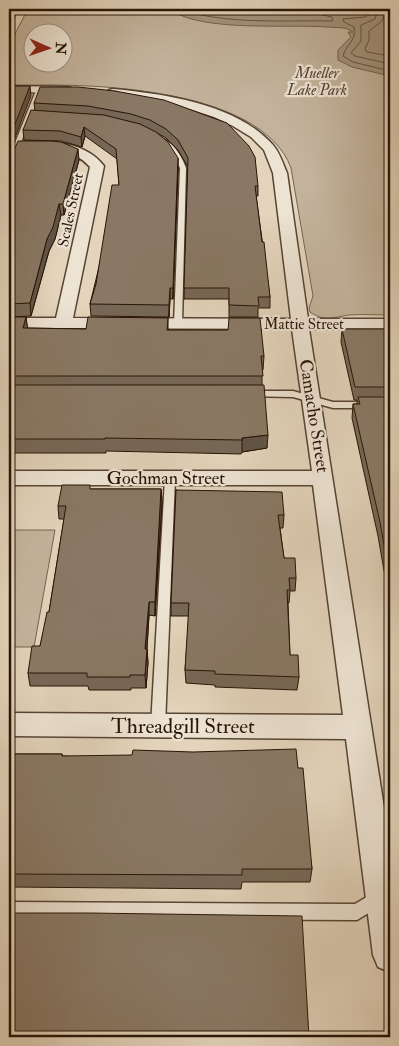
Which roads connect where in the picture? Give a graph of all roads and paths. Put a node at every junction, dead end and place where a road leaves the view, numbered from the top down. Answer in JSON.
{"nodes":[{"id":1,"x":14,"y":9,"type":"edge"},
{"id":2,"x":9,"y":17,"type":"edge"},
{"id":3,"x":9,"y":89,"type":"edge"},
{"id":4,"x":39,"y":89,"type":"junction"},
{"id":5,"x":28,"y":116,"type":"junction"},
{"id":6,"x":38,"y":116,"type":"edge"},
{"id":7,"x":149,"y":134,"type":"edge"},
{"id":8,"x":13,"y":146,"type":"edge"},
{"id":9,"x":9,"y":165,"type":"edge"},
{"id":10,"x":9,"y":323,"type":"edge"},
{"id":11,"x":63,"y":323,"type":"junction"},
{"id":12,"x":178,"y":324,"type":"junction"},
{"id":13,"x":300,"y":324,"type":"junction"},
{"id":14,"x":390,"y":324,"type":"edge"},
{"id":15,"x":244,"y":394,"type":"edge"},
{"id":16,"x":312,"y":399,"type":"junction"},
{"id":17,"x":390,"y":405,"type":"edge"},
{"id":18,"x":9,"y":478,"type":"edge"},
{"id":19,"x":170,"y":478,"type":"junction"},
{"id":20,"x":323,"y":478,"type":"junction"},
{"id":21,"x":9,"y":725,"type":"edge"},
{"id":22,"x":158,"y":726,"type":"junction"},
{"id":23,"x":358,"y":727,"type":"junction"},
{"id":24,"x":386,"y":893,"type":"edge"},
{"id":25,"x":9,"y":910,"type":"edge"},
{"id":26,"x":390,"y":956,"type":"edge"}],
"edges":[{"from":1,"to":2,"type":"street"},
{"from":3,"to":4,"type":"street","name":"Camacho Street"},
{"from":4,"to":5,"type":"lane"},
{"from":4,"to":13,"type":"street","name":"Camacho Street"},
{"from":5,"to":6,"type":"lane"},
{"from":5,"to":8,"type":"lane"},
{"from":7,"to":12,"type":"lane"},
{"from":8,"to":9,"type":"lane"},
{"from":8,"to":11,"type":"street","name":"Scales Street"},
{"from":10,"to":11,"type":"street","name":"Mattie Street"},
{"from":11,"to":12,"type":"street","name":"Mattie Street"},
{"from":12,"to":13,"type":"street","name":"Mattie Street"},
{"from":13,"to":14,"type":"street","name":"Mattie Street"},
{"from":13,"to":16,"type":"street","name":"Camacho Street"},
{"from":15,"to":16,"type":"lane"},
{"from":16,"to":17,"type":"lane"},
{"from":16,"to":20,"type":"street","name":"Camacho Street"},
{"from":18,"to":19,"type":"street","name":"Gochman Street"},
{"from":19,"to":20,"type":"street","name":"Gochman Street"},
{"from":19,"to":22,"type":"lane"},
{"from":20,"to":23,"type":"street","name":"Camacho Street"},
{"from":21,"to":22,"type":"street","name":"Threadgill Street"},
{"from":22,"to":23,"type":"street","name":"Threadgill Street"},
{"from":23,"to":24,"type":"street","name":"Camacho Street"},
{"from":24,"to":25,"type":"lane"},
{"from":24,"to":26,"type":"street","name":"Camacho Street"}]}
